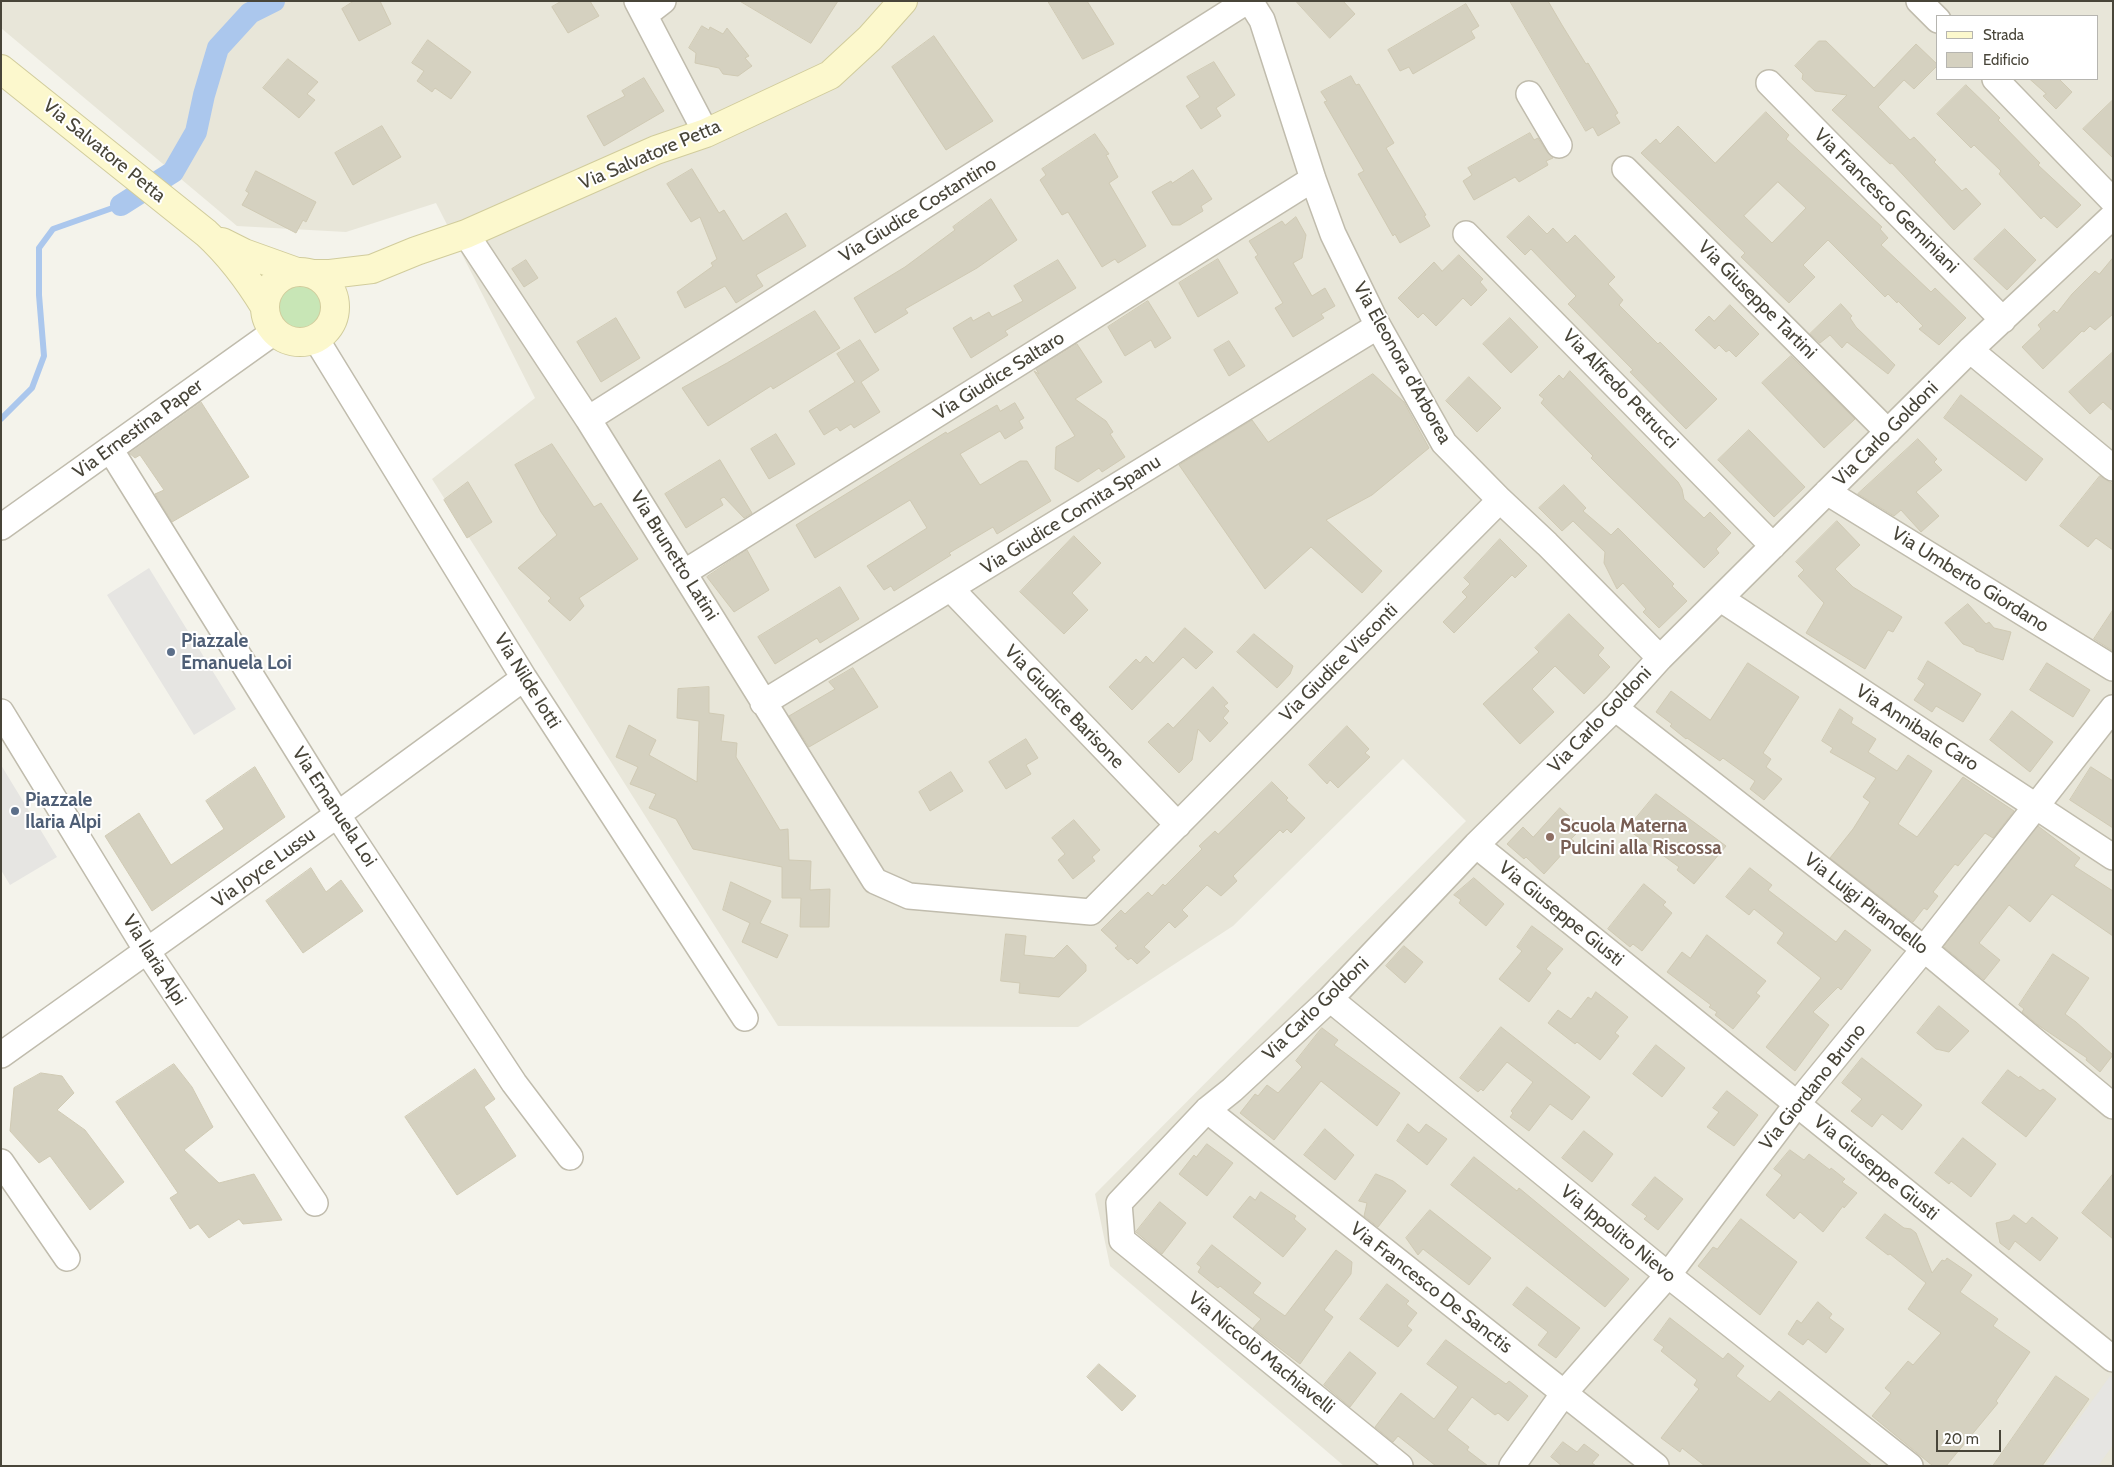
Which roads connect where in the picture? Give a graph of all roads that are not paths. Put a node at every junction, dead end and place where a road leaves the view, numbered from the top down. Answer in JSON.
{"nodes":[{"id":1,"x":903,"y":1,"type":"edge"},
{"id":2,"x":1249,"y":1,"type":"edge"},
{"id":3,"x":1920,"y":1,"type":"edge"},
{"id":4,"x":648,"y":6,"type":"edge"},
{"id":5,"x":1936,"y":18,"type":"edge"},
{"id":6,"x":1,"y":69,"type":"edge"},
{"id":7,"x":1996,"y":80,"type":"edge"},
{"id":8,"x":1768,"y":83,"type":"dead end"},
{"id":9,"x":1529,"y":94,"type":"dead end"},
{"id":10,"x":706,"y":132,"type":"junction"},
{"id":11,"x":1559,"y":145,"type":"dead end"},
{"id":12,"x":1625,"y":169,"type":"dead end"},
{"id":13,"x":1313,"y":179,"type":"junction"},
{"id":14,"x":2113,"y":200,"type":"edge"},
{"id":15,"x":2109,"y":226,"type":"edge"},
{"id":16,"x":206,"y":232,"type":"junction"},
{"id":17,"x":466,"y":234,"type":"junction"},
{"id":18,"x":1466,"y":234,"type":"dead end"},
{"id":19,"x":372,"y":269,"type":"junction"},
{"id":20,"x":305,"y":273,"type":"junction"},
{"id":21,"x":265,"y":307,"type":"junction"},
{"id":22,"x":335,"y":314,"type":"junction"},
{"id":23,"x":2004,"y":320,"type":"junction"},
{"id":24,"x":1378,"y":326,"type":"junction"},
{"id":25,"x":274,"y":332,"type":"junction"},
{"id":26,"x":316,"y":339,"type":"junction"},
{"id":27,"x":1970,"y":350,"type":"junction"},
{"id":28,"x":588,"y":419,"type":"junction"},
{"id":29,"x":1888,"y":432,"type":"junction"},
{"id":30,"x":110,"y":449,"type":"junction"},
{"id":31,"x":2113,"y":468,"type":"edge"},
{"id":32,"x":1827,"y":492,"type":"junction"},
{"id":33,"x":1500,"y":500,"type":"junction"},
{"id":34,"x":1,"y":527,"type":"edge"},
{"id":35,"x":1773,"y":546,"type":"junction"},
{"id":36,"x":685,"y":572,"type":"junction"},
{"id":37,"x":951,"y":589,"type":"junction"},
{"id":38,"x":1721,"y":599,"type":"junction"},
{"id":39,"x":1660,"y":658,"type":"junction"},
{"id":40,"x":2113,"y":668,"type":"edge"},
{"id":41,"x":524,"y":678,"type":"junction"},
{"id":42,"x":763,"y":703,"type":"junction"},
{"id":43,"x":1615,"y":708,"type":"junction"},
{"id":44,"x":2113,"y":708,"type":"edge"},
{"id":45,"x":1,"y":712,"type":"edge"},
{"id":46,"x":2036,"y":806,"type":"junction"},
{"id":47,"x":337,"y":815,"type":"junction"},
{"id":48,"x":1178,"y":824,"type":"junction"},
{"id":49,"x":1476,"y":845,"type":"junction"},
{"id":50,"x":2113,"y":857,"type":"edge"},
{"id":51,"x":875,"y":881,"type":"joint"},
{"id":52,"x":1924,"y":949,"type":"junction"},
{"id":53,"x":147,"y":951,"type":"junction"},
{"id":54,"x":1330,"y":999,"type":"junction"},
{"id":55,"x":745,"y":1018,"type":"dead end"},
{"id":56,"x":1,"y":1055,"type":"edge"},
{"id":57,"x":1797,"y":1104,"type":"junction"},
{"id":58,"x":2113,"y":1106,"type":"edge"},
{"id":59,"x":1207,"y":1110,"type":"junction"},
{"id":60,"x":570,"y":1157,"type":"dead end"},
{"id":61,"x":1,"y":1162,"type":"edge"},
{"id":62,"x":315,"y":1203,"type":"dead end"},
{"id":63,"x":1122,"y":1240,"type":"joint"},
{"id":64,"x":67,"y":1258,"type":"dead end"},
{"id":65,"x":1668,"y":1276,"type":"junction"},
{"id":66,"x":2113,"y":1360,"type":"edge"},
{"id":67,"x":1564,"y":1393,"type":"junction"},
{"id":68,"x":1400,"y":1466,"type":"edge"},
{"id":69,"x":1512,"y":1466,"type":"edge"},
{"id":70,"x":1656,"y":1466,"type":"edge"},
{"id":71,"x":1910,"y":1466,"type":"edge"}],
"edges":[{"from":1,"to":10,"type":"street","name":"Via Salvatore Petta"},
{"from":2,"to":13,"type":"street","name":"Via Eleonora d'Arborea"},
{"from":2,"to":28,"type":"street","name":"Via Giudice Costantino"},
{"from":3,"to":5,"type":"street"},
{"from":4,"to":10,"type":"street"},
{"from":6,"to":16,"type":"street","name":"Via Salvatore Petta"},
{"from":7,"to":14,"type":"street"},
{"from":8,"to":23,"type":"street","name":"Via Francesco Geminiani"},
{"from":9,"to":11,"type":"street"},
{"from":10,"to":17,"type":"street","name":"Via Salvatore Petta"},
{"from":12,"to":29,"type":"street","name":"Via Giuseppe Tartini"},
{"from":13,"to":24,"type":"street","name":"Via Eleonora d'Arborea"},
{"from":13,"to":36,"type":"street","name":"Via Giudice Saltaro"},
{"from":15,"to":23,"type":"street","name":"Via Carlo Goldoni"},
{"from":16,"to":20,"type":"street","name":"Via Salvatore Petta"},
{"from":16,"to":21,"type":"street","name":"Via Salvatore Petta"},
{"from":17,"to":19,"type":"street","name":"Via Salvatore Petta"},
{"from":17,"to":28,"type":"street","name":"Via Brunetto Latini"},
{"from":18,"to":35,"type":"street","name":"Via Alfredo Petrucci"},
{"from":19,"to":20,"type":"street","name":"Via Salvatore Petta"},
{"from":19,"to":22,"type":"street","name":"Via Salvatore Petta"},
{"from":20,"to":21,"type":"street"},
{"from":20,"to":22,"type":"street"},
{"from":21,"to":25,"type":"street"},
{"from":22,"to":26,"type":"street"},
{"from":23,"to":27,"type":"street","name":"Via Carlo Goldoni"},
{"from":24,"to":33,"type":"street","name":"Via Eleonora d'Arborea"},
{"from":24,"to":37,"type":"street","name":"Via Giudice Comita Spanu"},
{"from":25,"to":26,"type":"street"},
{"from":25,"to":30,"type":"street","name":"Via Ernestina Paper"},
{"from":26,"to":41,"type":"street","name":"Via Nilde Iotti"},
{"from":27,"to":29,"type":"street","name":"Via Carlo Goldoni"},
{"from":27,"to":31,"type":"street"},
{"from":28,"to":36,"type":"street","name":"Via Brunetto Latini"},
{"from":29,"to":32,"type":"street","name":"Via Carlo Goldoni"},
{"from":30,"to":34,"type":"street","name":"Via Ernestina Paper"},
{"from":30,"to":47,"type":"street","name":"Via Emanuela Loi"},
{"from":32,"to":35,"type":"street","name":"Via Carlo Goldoni"},
{"from":32,"to":40,"type":"street","name":"Via Umberto Giordano"},
{"from":33,"to":39,"type":"street","name":"Via Eleonora d'Arborea"},
{"from":33,"to":48,"type":"street","name":"Via Giudice Visconti"},
{"from":35,"to":38,"type":"street","name":"Via Carlo Goldoni"},
{"from":36,"to":42,"type":"street","name":"Via Brunetto Latini"},
{"from":37,"to":42,"type":"street","name":"Via Giudice Comita Spanu"},
{"from":37,"to":48,"type":"street","name":"Via Giudice Barisone"},
{"from":38,"to":39,"type":"street","name":"Via Carlo Goldoni"},
{"from":38,"to":46,"type":"street","name":"Via Annibale Caro"},
{"from":39,"to":43,"type":"street","name":"Via Carlo Goldoni"},
{"from":41,"to":47,"type":"street","name":"Via Joyce Lussu"},
{"from":41,"to":55,"type":"street","name":"Via Nilde Iotti"},
{"from":42,"to":51,"type":"street","name":"Via Brunetto Latini"},
{"from":43,"to":49,"type":"street","name":"Via Carlo Goldoni"},
{"from":43,"to":52,"type":"street","name":"Via Luigi Pirandello"},
{"from":44,"to":46,"type":"street","name":"Via Giordano Bruno"},
{"from":45,"to":53,"type":"street","name":"Via Ilaria Alpi"},
{"from":46,"to":50,"type":"street","name":"Via Annibale Caro"},
{"from":46,"to":52,"type":"street","name":"Via Giordano Bruno"},
{"from":47,"to":53,"type":"street","name":"Via Joyce Lussu"},
{"from":47,"to":60,"type":"street","name":"Via Emanuela Loi"},
{"from":48,"to":51,"type":"street","name":"Via Giudice Visconti"},
{"from":49,"to":54,"type":"street","name":"Via Carlo Goldoni"},
{"from":49,"to":57,"type":"street","name":"Via Giuseppe Giusti"},
{"from":52,"to":57,"type":"street","name":"Via Giordano Bruno"},
{"from":52,"to":58,"type":"street","name":"Via Luigi Pirandello"},
{"from":53,"to":56,"type":"street","name":"Via Joyce Lussu"},
{"from":53,"to":62,"type":"street","name":"Via Ilaria Alpi"},
{"from":54,"to":59,"type":"street","name":"Via Carlo Goldoni"},
{"from":54,"to":65,"type":"street","name":"Via Ippolito Nievo"},
{"from":57,"to":65,"type":"street","name":"Via Giordano Bruno"},
{"from":57,"to":66,"type":"street","name":"Via Giuseppe Giusti"},
{"from":59,"to":63,"type":"street","name":"Via Carlo Goldoni"},
{"from":59,"to":67,"type":"street","name":"Via Francesco De Sanctis"},
{"from":61,"to":64,"type":"street"},
{"from":63,"to":68,"type":"street","name":"Via Niccolò Machiavelli"},
{"from":65,"to":67,"type":"street","name":"Via Giordano Bruno"},
{"from":65,"to":71,"type":"street","name":"Via Ippolito Nievo"},
{"from":67,"to":69,"type":"street","name":"Via Giordano Bruno"},
{"from":67,"to":70,"type":"street","name":"Via Francesco De Sanctis"}]}
